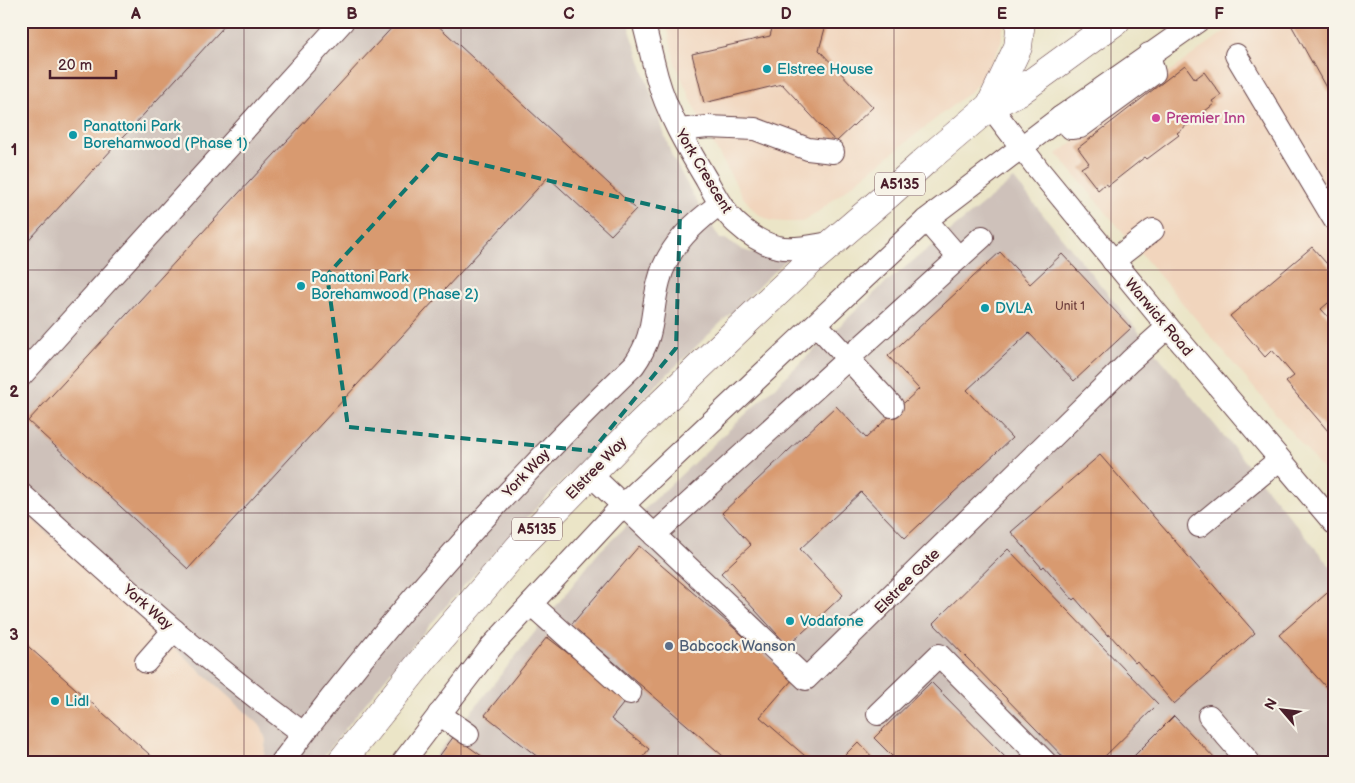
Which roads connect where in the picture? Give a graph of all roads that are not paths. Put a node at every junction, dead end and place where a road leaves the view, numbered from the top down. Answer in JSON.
{"nodes":[{"id":1,"x":343,"y":21,"type":"edge"},
{"id":2,"x":643,"y":21,"type":"edge"},
{"id":3,"x":1021,"y":21,"type":"edge"},
{"id":4,"x":1116,"y":21,"type":"edge"},
{"id":5,"x":1198,"y":21,"type":"edge"},
{"id":6,"x":1236,"y":55,"type":"dead end"},
{"id":7,"x":990,"y":106,"type":"junction"},
{"id":8,"x":679,"y":130,"type":"junction"},
{"id":9,"x":1020,"y":147,"type":"junction"},
{"id":10,"x":833,"y":152,"type":"dead end"},
{"id":11,"x":720,"y":204,"type":"junction"},
{"id":12,"x":1334,"y":219,"type":"edge"},
{"id":13,"x":926,"y":220,"type":"junction"},
{"id":14,"x":1153,"y":230,"type":"dead end"},
{"id":15,"x":982,"y":237,"type":"dead end"},
{"id":16,"x":831,"y":243,"type":"junction"},
{"id":17,"x":959,"y":258,"type":"junction"},
{"id":18,"x":1113,"y":261,"type":"junction"},
{"id":19,"x":816,"y":324,"type":"junction"},
{"id":20,"x":1168,"y":327,"type":"junction"},
{"id":21,"x":848,"y":358,"type":"junction"},
{"id":22,"x":21,"y":376,"type":"edge"},
{"id":23,"x":892,"y":406,"type":"dead end"},
{"id":24,"x":1279,"y":460,"type":"junction"},
{"id":25,"x":590,"y":474,"type":"junction"},
{"id":26,"x":21,"y":494,"type":"edge"},
{"id":27,"x":622,"y":505,"type":"junction"},
{"id":28,"x":1334,"y":523,"type":"edge"},
{"id":29,"x":1199,"y":526,"type":"dead end"},
{"id":30,"x":654,"y":536,"type":"junction"},
{"id":31,"x":530,"y":604,"type":"junction"},
{"id":32,"x":174,"y":630,"type":"junction"},
{"id":33,"x":146,"y":662,"type":"dead end"},
{"id":34,"x":630,"y":693,"type":"dead end"},
{"id":35,"x":439,"y":714,"type":"junction"},
{"id":36,"x":878,"y":714,"type":"dead end"},
{"id":37,"x":1209,"y":716,"type":"dead end"},
{"id":38,"x":303,"y":733,"type":"junction"},
{"id":39,"x":468,"y":734,"type":"dead end"},
{"id":40,"x":282,"y":762,"type":"edge"},
{"id":41,"x":341,"y":762,"type":"edge"},
{"id":42,"x":403,"y":762,"type":"edge"},
{"id":43,"x":1044,"y":762,"type":"edge"},
{"id":44,"x":1249,"y":762,"type":"edge"}],
"edges":[{"from":1,"to":22,"type":"street"},
{"from":2,"to":8,"type":"street","name":"York Crescent"},
{"from":3,"to":7,"type":"main road","number":"A5135"},
{"from":4,"to":7,"type":"main road","number":"A5135"},
{"from":5,"to":9,"type":"street"},
{"from":6,"to":12,"type":"street"},
{"from":7,"to":9,"type":"street","name":"Warwick Road"},
{"from":7,"to":16,"type":"main road","number":"A5135"},
{"from":8,"to":10,"type":"street"},
{"from":8,"to":11,"type":"street","name":"York Crescent"},
{"from":9,"to":13,"type":"street"},
{"from":9,"to":18,"type":"street","name":"Warwick Road"},
{"from":11,"to":16,"type":"street","name":"York Crescent"},
{"from":11,"to":38,"type":"street","name":"York Way"},
{"from":13,"to":17,"type":"street"},
{"from":13,"to":19,"type":"street"},
{"from":14,"to":18,"type":"street"},
{"from":15,"to":17,"type":"street"},
{"from":16,"to":25,"type":"main road","name":"Elstree Way","number":"A5135"},
{"from":17,"to":21,"type":"street"},
{"from":18,"to":20,"type":"street","name":"Warwick Road"},
{"from":19,"to":21,"type":"street"},
{"from":19,"to":27,"type":"street"},
{"from":20,"to":24,"type":"street","name":"Warwick Road"},
{"from":20,"to":30,"type":"street","name":"Elstree Gate"},
{"from":21,"to":23,"type":"street"},
{"from":21,"to":30,"type":"street"},
{"from":24,"to":28,"type":"street","name":"Warwick Road"},
{"from":24,"to":29,"type":"street"},
{"from":25,"to":27,"type":"street","name":"Elstree Gate"},
{"from":25,"to":41,"type":"main road","name":"Elstree Way","number":"A5135"},
{"from":26,"to":32,"type":"street","name":"York Way"},
{"from":27,"to":30,"type":"street","name":"Elstree Gate"},
{"from":27,"to":31,"type":"street"},
{"from":31,"to":34,"type":"street"},
{"from":31,"to":35,"type":"street"},
{"from":32,"to":33,"type":"street"},
{"from":32,"to":38,"type":"street","name":"York Way"},
{"from":35,"to":39,"type":"street"},
{"from":35,"to":42,"type":"street"},
{"from":36,"to":43,"type":"street"},
{"from":37,"to":44,"type":"street"},
{"from":38,"to":40,"type":"street","name":"York Way"}]}
